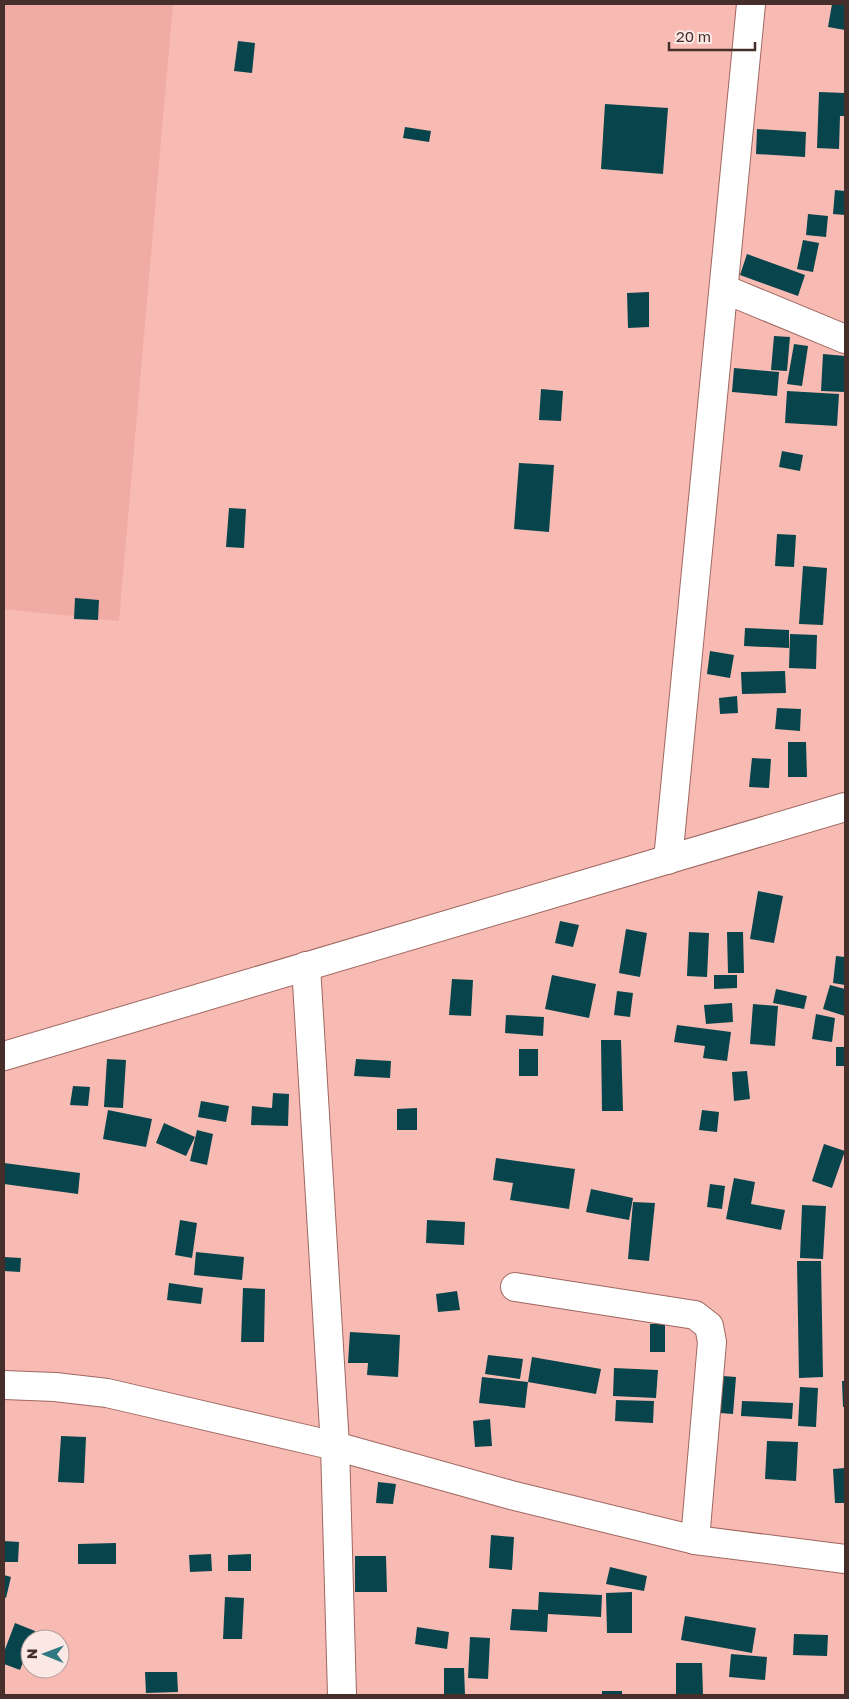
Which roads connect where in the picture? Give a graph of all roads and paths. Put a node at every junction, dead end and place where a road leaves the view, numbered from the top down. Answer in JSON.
{"nodes":[{"id":1,"x":751,"y":4,"type":"edge"},
{"id":2,"x":724,"y":290,"type":"junction"},
{"id":3,"x":845,"y":340,"type":"edge"},
{"id":4,"x":845,"y":808,"type":"edge"},
{"id":5,"x":668,"y":860,"type":"junction"},
{"id":6,"x":306,"y":966,"type":"junction"},
{"id":7,"x":4,"y":1056,"type":"edge"},
{"id":8,"x":515,"y":1288,"type":"dead end"},
{"id":9,"x":4,"y":1385,"type":"edge"},
{"id":10,"x":336,"y":1446,"type":"junction"},
{"id":11,"x":696,"y":1540,"type":"junction"},
{"id":12,"x":845,"y":1559,"type":"edge"},
{"id":13,"x":342,"y":1695,"type":"edge"}],
"edges":[{"from":1,"to":2,"type":"street"},
{"from":2,"to":3,"type":"street"},
{"from":2,"to":5,"type":"street"},
{"from":4,"to":5,"type":"street"},
{"from":5,"to":6,"type":"street"},
{"from":6,"to":7,"type":"street"},
{"from":6,"to":10,"type":"street"},
{"from":8,"to":11,"type":"street"},
{"from":9,"to":10,"type":"street"},
{"from":10,"to":11,"type":"street"},
{"from":10,"to":13,"type":"street"},
{"from":11,"to":12,"type":"street"}]}
